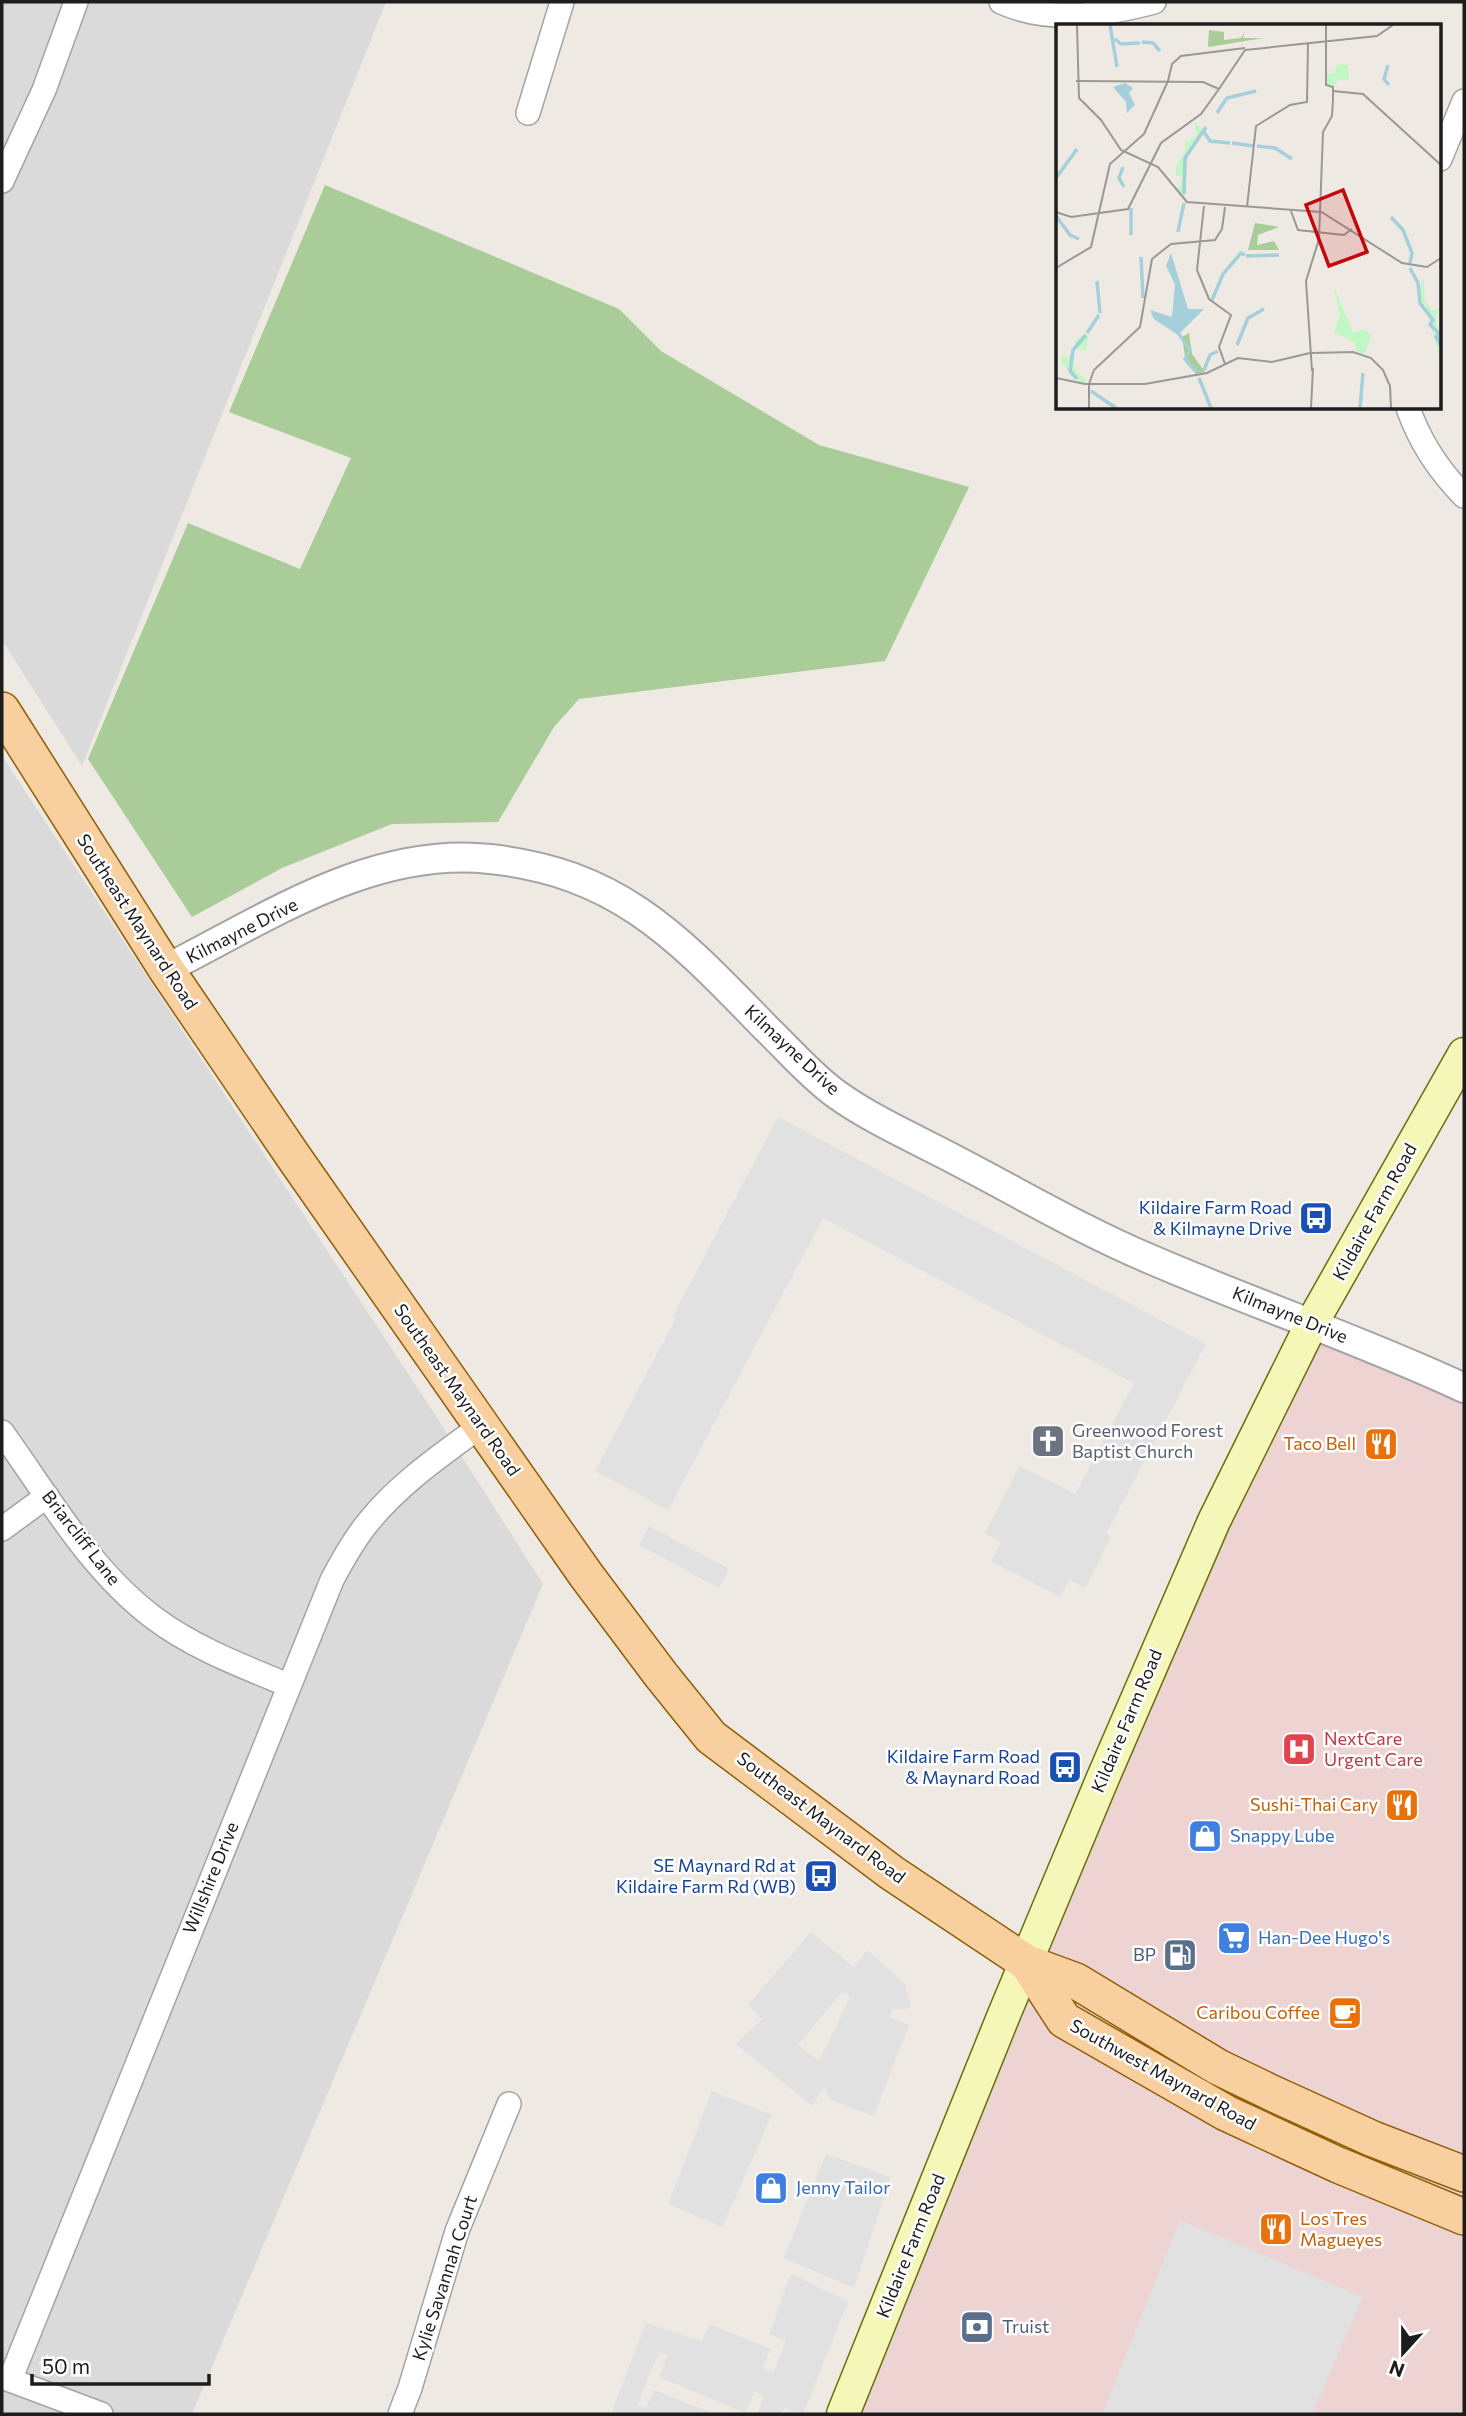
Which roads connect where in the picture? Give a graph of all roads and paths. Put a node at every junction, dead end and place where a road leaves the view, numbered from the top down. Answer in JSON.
{"nodes":[{"id":1,"x":76,"y":2,"type":"edge"},
{"id":2,"x":562,"y":2,"type":"edge"},
{"id":3,"x":1001,"y":2,"type":"edge"},
{"id":4,"x":1154,"y":2,"type":"edge"},
{"id":5,"x":1464,"y":101,"type":"edge"},
{"id":6,"x":528,"y":113,"type":"dead end"},
{"id":7,"x":1442,"y":154,"type":"edge"},
{"id":8,"x":2,"y":181,"type":"edge"},
{"id":9,"x":1409,"y":410,"type":"edge"},
{"id":10,"x":1464,"y":496,"type":"edge"},
{"id":11,"x":2,"y":710,"type":"edge"},
{"id":12,"x":166,"y":969,"type":"junction"},
{"id":13,"x":1464,"y":1054,"type":"edge"},
{"id":14,"x":1312,"y":1323,"type":"junction"},
{"id":15,"x":1464,"y":1388,"type":"edge"},
{"id":16,"x":482,"y":1425,"type":"junction"},
{"id":17,"x":2,"y":1432,"type":"edge"},
{"id":18,"x":47,"y":1496,"type":"junction"},
{"id":19,"x":2,"y":1529,"type":"edge"},
{"id":20,"x":288,"y":1685,"type":"junction"},
{"id":21,"x":1027,"y":1963,"type":"junction"},
{"id":22,"x":509,"y":2104,"type":"dead end"},
{"id":23,"x":1464,"y":2174,"type":"edge"},
{"id":24,"x":1464,"y":2196,"type":"edge"},
{"id":25,"x":1421,"y":2201,"type":"junction"},
{"id":26,"x":1464,"y":2217,"type":"edge"},
{"id":27,"x":6,"y":2378,"type":"edge"},
{"id":28,"x":101,"y":2414,"type":"edge"},
{"id":29,"x":400,"y":2414,"type":"edge"},
{"id":30,"x":843,"y":2414,"type":"edge"}],
"edges":[{"from":1,"to":8,"type":"street"},
{"from":2,"to":6,"type":"street"},
{"from":3,"to":4,"type":"street"},
{"from":5,"to":7,"type":"street"},
{"from":9,"to":10,"type":"street"},
{"from":11,"to":12,"type":"main road","name":"Southeast Maynard Road"},
{"from":12,"to":14,"type":"street","name":"Kilmayne Drive"},
{"from":12,"to":16,"type":"main road","name":"Southeast Maynard Road"},
{"from":13,"to":14,"type":"main road","name":"Kildaire Farm Road"},
{"from":14,"to":15,"type":"street","name":"Kilmayne Drive"},
{"from":14,"to":21,"type":"main road","name":"Kildaire Farm Road"},
{"from":16,"to":20,"type":"street","name":"Willshire Drive"},
{"from":16,"to":21,"type":"main road","name":"Southeast Maynard Road"},
{"from":17,"to":18,"type":"street","name":"Briarcliff Lane"},
{"from":18,"to":19,"type":"street"},
{"from":18,"to":20,"type":"street","name":"Briarcliff Lane"},
{"from":20,"to":27,"type":"street","name":"Willshire Drive"},
{"from":21,"to":23,"type":"main road","name":"Southwest Maynard Road"},
{"from":21,"to":25,"type":"main road","name":"Southwest Maynard Road"},
{"from":21,"to":30,"type":"main road","name":"Kildaire Farm Road"},
{"from":22,"to":29,"type":"street","name":"Kylie Savannah Court"},
{"from":24,"to":25,"type":"main road"},
{"from":25,"to":26,"type":"main road","name":"Southwest Maynard Road"},
{"from":27,"to":28,"type":"street"}]}
